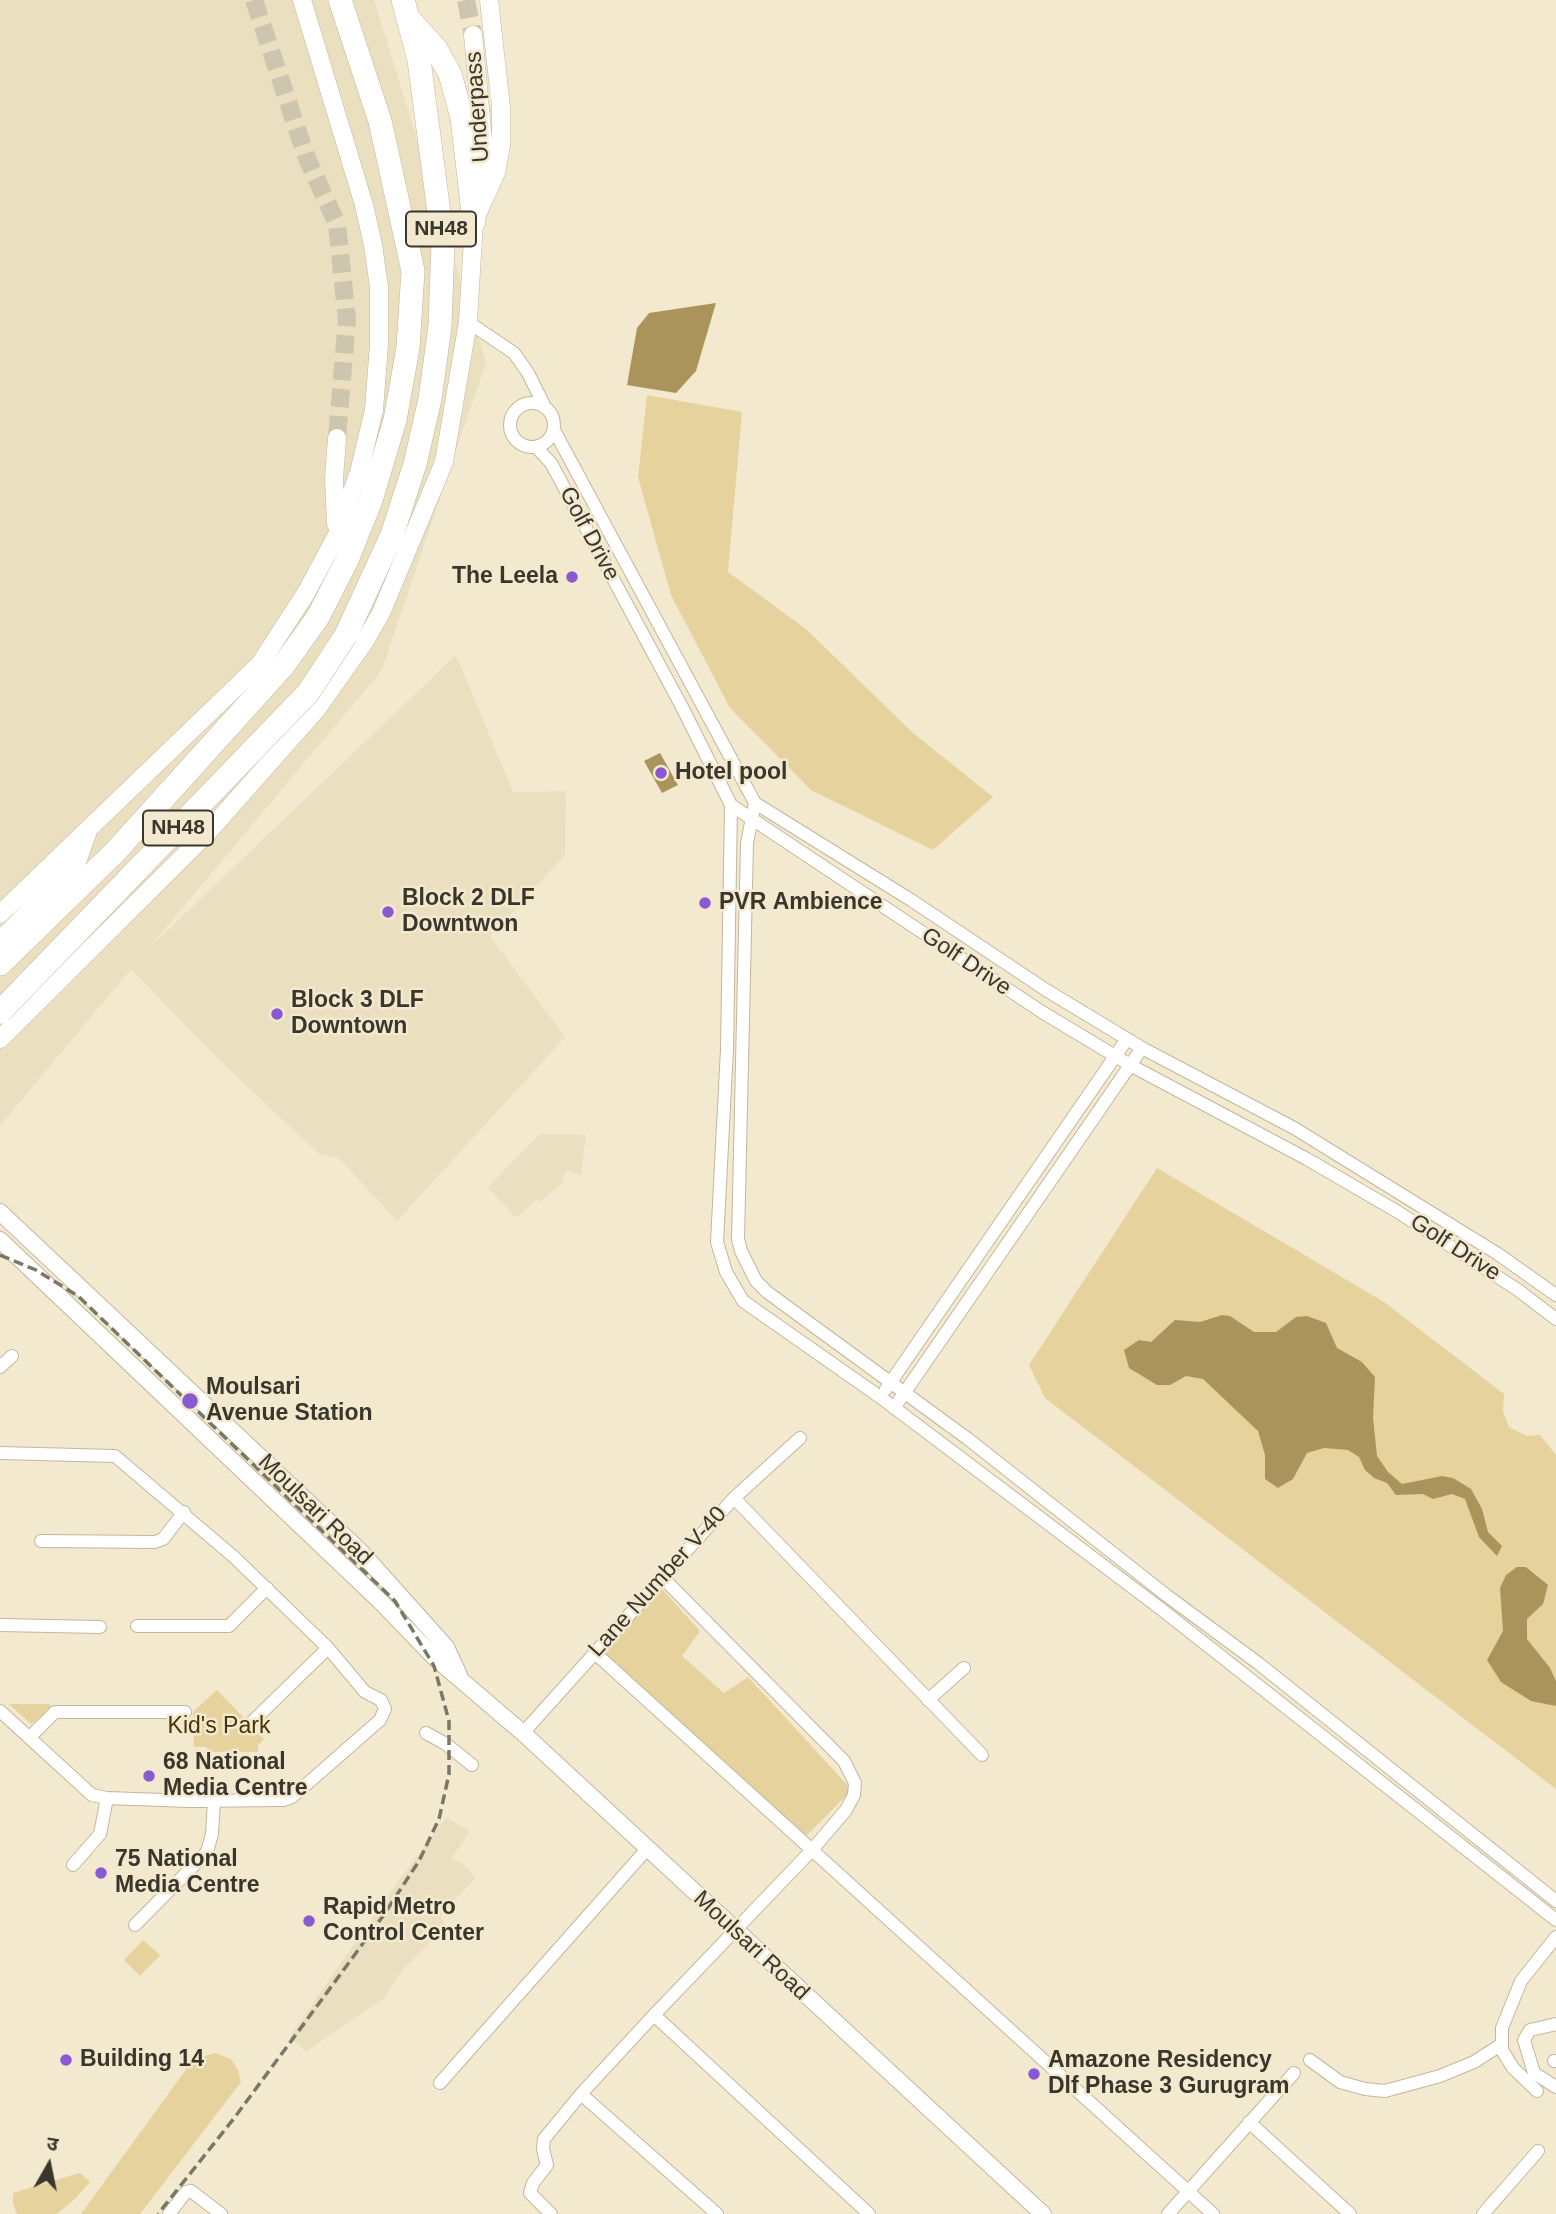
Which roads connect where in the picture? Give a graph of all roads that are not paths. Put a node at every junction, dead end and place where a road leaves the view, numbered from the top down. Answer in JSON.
{"nodes":[{"id":1,"x":302,"y":0,"type":"edge"},
{"id":2,"x":340,"y":0,"type":"edge"},
{"id":3,"x":489,"y":0,"type":"edge"},
{"id":4,"x":406,"y":9,"type":"edge"},
{"id":5,"x":473,"y":35,"type":"tunnel mouth"},
{"id":6,"x":474,"y":221,"type":"junction"},
{"id":7,"x":468,"y":322,"type":"junction"},
{"id":8,"x":545,"y":407,"type":"junction"},
{"id":9,"x":554,"y":430,"type":"junction"},
{"id":10,"x":337,"y":438,"type":"tunnel mouth"},
{"id":11,"x":536,"y":447,"type":"junction"},
{"id":12,"x":337,"y":535,"type":"junction"},
{"id":13,"x":755,"y":803,"type":"junction"},
{"id":14,"x":730,"y":805,"type":"junction"},
{"id":15,"x":753,"y":820,"type":"junction"},
{"id":16,"x":89,"y":828,"type":"junction"},
{"id":17,"x":0,"y":914,"type":"edge"},
{"id":18,"x":0,"y":941,"type":"edge"},
{"id":19,"x":997,"y":958,"type":"junction"},
{"id":20,"x":0,"y":964,"type":"edge"},
{"id":21,"x":984,"y":975,"type":"junction"},
{"id":22,"x":37,"y":1003,"type":"junction"},
{"id":23,"x":0,"y":1009,"type":"edge"},
{"id":24,"x":0,"y":1039,"type":"edge"},
{"id":25,"x":1127,"y":1039,"type":"junction"},
{"id":26,"x":1142,"y":1048,"type":"junction"},
{"id":27,"x":1115,"y":1056,"type":"junction"},
{"id":28,"x":1130,"y":1065,"type":"junction"},
{"id":29,"x":0,"y":1212,"type":"edge"},
{"id":30,"x":0,"y":1240,"type":"edge"},
{"id":31,"x":1556,"y":1295,"type":"edge"},
{"id":32,"x":1556,"y":1319,"type":"edge"},
{"id":33,"x":12,"y":1356,"type":"dead end"},
{"id":34,"x":0,"y":1367,"type":"edge"},
{"id":35,"x":891,"y":1383,"type":"junction"},
{"id":36,"x":906,"y":1393,"type":"junction"},
{"id":37,"x":880,"y":1397,"type":"junction"},
{"id":38,"x":894,"y":1408,"type":"junction"},
{"id":39,"x":800,"y":1438,"type":"dead end"},
{"id":40,"x":0,"y":1453,"type":"edge"},
{"id":41,"x":1039,"y":1494,"type":"junction"},
{"id":42,"x":734,"y":1498,"type":"junction"},
{"id":43,"x":1029,"y":1508,"type":"junction"},
{"id":44,"x":184,"y":1512,"type":"junction"},
{"id":45,"x":41,"y":1541,"type":"dead end"},
{"id":46,"x":662,"y":1577,"type":"junction"},
{"id":47,"x":267,"y":1588,"type":"junction"},
{"id":48,"x":0,"y":1625,"type":"edge"},
{"id":49,"x":137,"y":1626,"type":"dead end"},
{"id":50,"x":100,"y":1627,"type":"dead end"},
{"id":51,"x":328,"y":1648,"type":"junction"},
{"id":52,"x":595,"y":1653,"type":"junction"},
{"id":53,"x":1258,"y":1663,"type":"junction"},
{"id":54,"x":964,"y":1668,"type":"dead end"},
{"id":55,"x":1248,"y":1676,"type":"junction"},
{"id":56,"x":460,"y":1677,"type":"junction"},
{"id":57,"x":928,"y":1700,"type":"junction"},
{"id":58,"x":0,"y":1711,"type":"edge"},
{"id":59,"x":185,"y":1713,"type":"dead end"},
{"id":60,"x":253,"y":1721,"type":"dead end"},
{"id":61,"x":426,"y":1733,"type":"dead end"},
{"id":62,"x":523,"y":1733,"type":"junction"},
{"id":63,"x":30,"y":1737,"type":"junction"},
{"id":64,"x":982,"y":1755,"type":"dead end"},
{"id":65,"x":472,"y":1765,"type":"dead end"},
{"id":66,"x":107,"y":1798,"type":"junction"},
{"id":67,"x":214,"y":1800,"type":"junction"},
{"id":68,"x":647,"y":1849,"type":"junction"},
{"id":69,"x":812,"y":1850,"type":"junction"},
{"id":70,"x":73,"y":1865,"type":"dead end"},
{"id":71,"x":1556,"y":1901,"type":"edge"},
{"id":72,"x":1556,"y":1920,"type":"edge"},
{"id":73,"x":135,"y":1925,"type":"dead end"},
{"id":74,"x":735,"y":1931,"type":"junction"},
{"id":75,"x":1556,"y":1937,"type":"edge"},
{"id":76,"x":654,"y":2015,"type":"junction"},
{"id":77,"x":1556,"y":2024,"type":"edge"},
{"id":78,"x":1502,"y":2044,"type":"junction"},
{"id":79,"x":1310,"y":2060,"type":"dead end"},
{"id":80,"x":1294,"y":2073,"type":"dead end"},
{"id":81,"x":440,"y":2083,"type":"dead end"},
{"id":82,"x":1556,"y":2087,"type":"edge"},
{"id":83,"x":1537,"y":2091,"type":"dead end"},
{"id":84,"x":581,"y":2094,"type":"junction"},
{"id":85,"x":1249,"y":2122,"type":"junction"},
{"id":86,"x":1538,"y":2151,"type":"dead end"},
{"id":87,"x":1189,"y":2191,"type":"junction"},
{"id":88,"x":711,"y":2212,"type":"edge"},
{"id":89,"x":169,"y":2214,"type":"edge"},
{"id":90,"x":220,"y":2214,"type":"edge"},
{"id":91,"x":551,"y":2214,"type":"edge"},
{"id":92,"x":869,"y":2214,"type":"edge"},
{"id":93,"x":1043,"y":2214,"type":"edge"},
{"id":94,"x":1168,"y":2214,"type":"edge"},
{"id":95,"x":1213,"y":2214,"type":"edge"},
{"id":96,"x":1350,"y":2214,"type":"edge"},
{"id":97,"x":1483,"y":2214,"type":"edge"}],
"edges":[{"from":1,"to":12,"type":"main road"},
{"from":2,"to":20,"type":"highway","number":"NH48"},
{"from":3,"to":6,"type":"main road"},
{"from":4,"to":6,"type":"highway"},
{"from":4,"to":23,"type":"highway","number":"NH48","bridge":true},
{"from":5,"to":6,"type":"main road","name":"Underpass"},
{"from":6,"to":7,"type":"main road"},
{"from":7,"to":8,"type":"street"},
{"from":7,"to":22,"type":"main road"},
{"from":8,"to":9,"type":"street"},
{"from":8,"to":11,"type":"street"},
{"from":9,"to":11,"type":"street"},
{"from":9,"to":13,"type":"street","name":"Golf Drive"},
{"from":10,"to":12,"type":"main road"},
{"from":11,"to":14,"type":"street","name":"Golf Drive"},
{"from":12,"to":16,"type":"main road"},
{"from":13,"to":15,"type":"street"},
{"from":13,"to":19,"type":"street","name":"Golf Drive"},
{"from":14,"to":15,"type":"street","name":"Golf Drive"},
{"from":14,"to":37,"type":"street"},
{"from":15,"to":21,"type":"street","name":"Golf Drive"},
{"from":15,"to":35,"type":"street"},
{"from":16,"to":17,"type":"main road"},
{"from":16,"to":18,"type":"main road"},
{"from":19,"to":21,"type":"street"},
{"from":19,"to":25,"type":"street","name":"Golf Drive"},
{"from":21,"to":27,"type":"street","name":"Golf Drive"},
{"from":22,"to":23,"type":"main road"},
{"from":22,"to":24,"type":"main road"},
{"from":25,"to":26,"type":"street","name":"Golf Drive"},
{"from":25,"to":27,"type":"street"},
{"from":26,"to":28,"type":"street"},
{"from":26,"to":31,"type":"street","name":"Golf Drive"},
{"from":27,"to":28,"type":"street","name":"Golf Drive"},
{"from":27,"to":35,"type":"street"},
{"from":28,"to":32,"type":"street","name":"Golf Drive"},
{"from":28,"to":36,"type":"street"},
{"from":29,"to":56,"type":"street","name":"Moulsari Road"},
{"from":30,"to":56,"type":"street","name":"Moulsari Road"},
{"from":33,"to":34,"type":"street"},
{"from":35,"to":36,"type":"street"},
{"from":35,"to":37,"type":"street"},
{"from":36,"to":38,"type":"street"},
{"from":36,"to":41,"type":"street"},
{"from":37,"to":38,"type":"street"},
{"from":38,"to":43,"type":"street"},
{"from":39,"to":42,"type":"street","name":"Lane Number V-40"},
{"from":40,"to":44,"type":"street"},
{"from":41,"to":43,"type":"street"},
{"from":41,"to":53,"type":"street"},
{"from":42,"to":46,"type":"street","name":"Lane Number V-40"},
{"from":42,"to":57,"type":"street"},
{"from":43,"to":55,"type":"street"},
{"from":44,"to":45,"type":"street"},
{"from":44,"to":47,"type":"street"},
{"from":46,"to":52,"type":"street","name":"Lane Number V-40"},
{"from":46,"to":69,"type":"street"},
{"from":47,"to":49,"type":"street"},
{"from":47,"to":51,"type":"street"},
{"from":48,"to":50,"type":"street"},
{"from":51,"to":60,"type":"street"},
{"from":51,"to":67,"type":"street"},
{"from":52,"to":62,"type":"street","name":"Lane Number V-40"},
{"from":52,"to":69,"type":"street"},
{"from":53,"to":55,"type":"street"},
{"from":53,"to":71,"type":"street"},
{"from":54,"to":57,"type":"street"},
{"from":55,"to":72,"type":"street"},
{"from":56,"to":62,"type":"street","name":"Moulsari Road"},
{"from":57,"to":64,"type":"street"},
{"from":58,"to":63,"type":"street"},
{"from":59,"to":63,"type":"street"},
{"from":61,"to":65,"type":"street"},
{"from":62,"to":68,"type":"street","name":"Moulsari Road"},
{"from":63,"to":66,"type":"street"},
{"from":66,"to":67,"type":"street"},
{"from":66,"to":70,"type":"street"},
{"from":67,"to":73,"type":"street"},
{"from":68,"to":74,"type":"street","name":"Moulsari Road"},
{"from":68,"to":81,"type":"street"},
{"from":69,"to":74,"type":"street"},
{"from":69,"to":87,"type":"street"},
{"from":74,"to":76,"type":"street"},
{"from":74,"to":93,"type":"street","name":"Moulsari Road"},
{"from":75,"to":78,"type":"street"},
{"from":76,"to":84,"type":"street"},
{"from":76,"to":92,"type":"street"},
{"from":77,"to":82,"type":"street"},
{"from":78,"to":79,"type":"street"},
{"from":78,"to":83,"type":"street"},
{"from":80,"to":85,"type":"street"},
{"from":84,"to":88,"type":"street"},
{"from":84,"to":91,"type":"street"},
{"from":85,"to":87,"type":"street"},
{"from":85,"to":96,"type":"street"},
{"from":86,"to":97,"type":"street"},
{"from":87,"to":94,"type":"street"},
{"from":87,"to":95,"type":"street"},
{"from":89,"to":90,"type":"street"}]}
